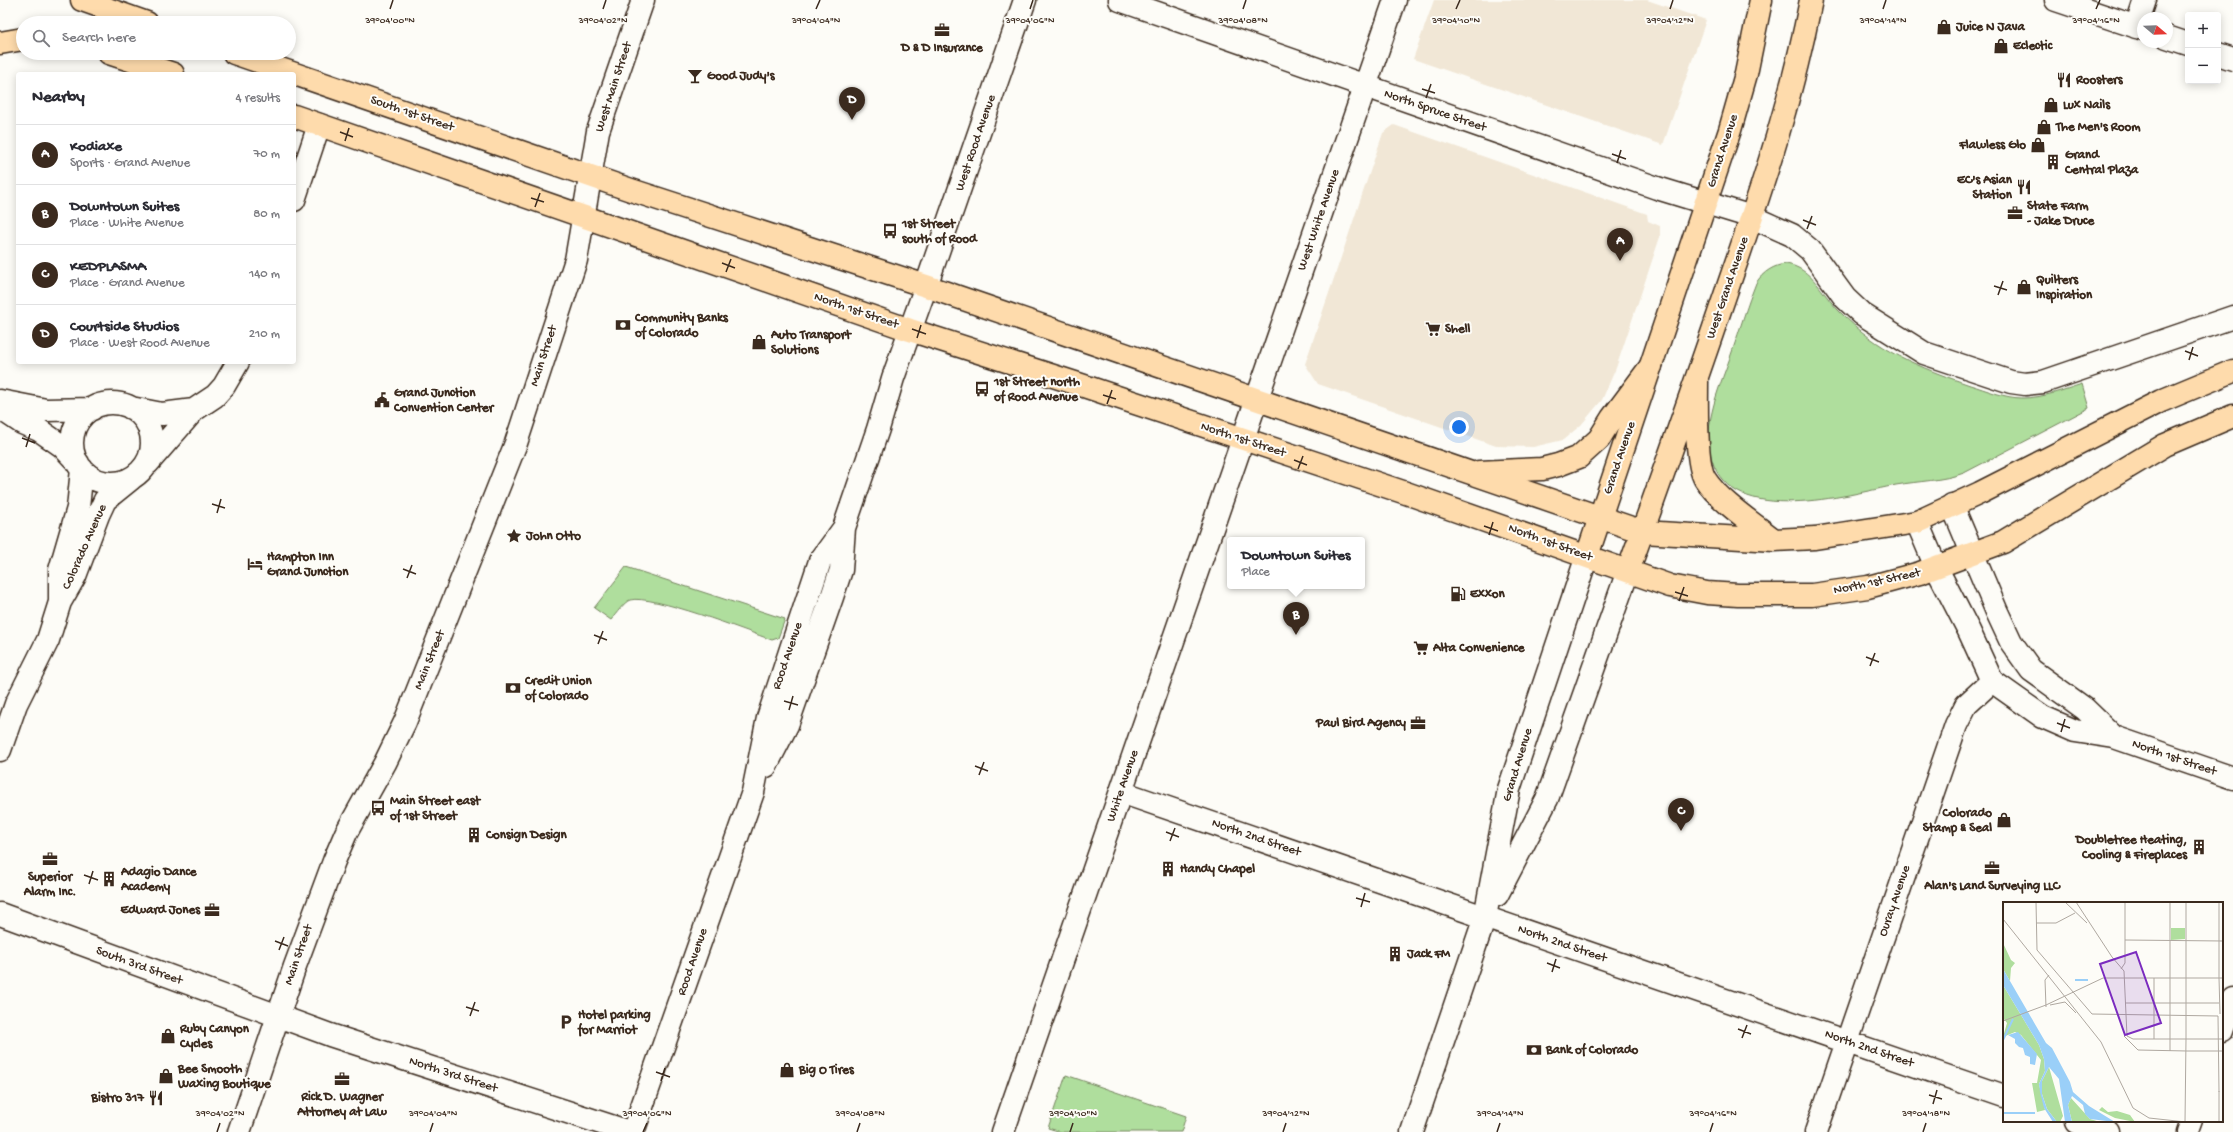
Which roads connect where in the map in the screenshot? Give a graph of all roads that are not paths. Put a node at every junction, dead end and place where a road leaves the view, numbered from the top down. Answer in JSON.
{"nodes":[{"id":1,"x":82,"y":0,"type":"edge"},
{"id":2,"x":643,"y":0,"type":"edge"},
{"id":3,"x":1025,"y":0,"type":"edge"},
{"id":4,"x":1120,"y":0,"type":"edge"},
{"id":5,"x":1395,"y":0,"type":"edge"},
{"id":6,"x":1761,"y":0,"type":"edge"},
{"id":7,"x":1811,"y":0,"type":"edge"},
{"id":8,"x":2056,"y":0,"type":"edge"},
{"id":9,"x":2145,"y":0,"type":"edge"},
{"id":10,"x":2143,"y":12,"type":"edge"},
{"id":11,"x":127,"y":16,"type":"edge"},
{"id":12,"x":2137,"y":27,"type":"edge"},
{"id":13,"x":2173,"y":39,"type":"edge"},
{"id":14,"x":16,"y":40,"type":"edge"},
{"id":15,"x":0,"y":43,"type":"edge"},
{"id":16,"x":2185,"y":43,"type":"edge"},
{"id":17,"x":2221,"y":55,"type":"edge"},
{"id":18,"x":130,"y":60,"type":"edge"},
{"id":19,"x":254,"y":60,"type":"edge"},
{"id":20,"x":2233,"y":60,"type":"edge"},
{"id":21,"x":167,"y":72,"type":"edge"},
{"id":22,"x":289,"y":72,"type":"edge"},
{"id":23,"x":296,"y":74,"type":"edge"},
{"id":24,"x":1365,"y":87,"type":"junction"},
{"id":25,"x":296,"y":117,"type":"edge"},
{"id":26,"x":320,"y":125,"type":"junction"},
{"id":27,"x":590,"y":176,"type":"junction"},
{"id":28,"x":296,"y":194,"type":"edge"},
{"id":29,"x":1706,"y":202,"type":"junction"},
{"id":30,"x":1752,"y":216,"type":"junction"},
{"id":31,"x":582,"y":217,"type":"junction"},
{"id":32,"x":926,"y":286,"type":"junction"},
{"id":33,"x":2233,"y":317,"type":"edge"},
{"id":34,"x":910,"y":330,"type":"junction"},
{"id":35,"x":237,"y":364,"type":"edge"},
{"id":36,"x":1651,"y":366,"type":"junction"},
{"id":37,"x":2233,"y":371,"type":"edge"},
{"id":38,"x":1697,"y":382,"type":"junction"},
{"id":39,"x":0,"y":400,"type":"edge"},
{"id":40,"x":1257,"y":400,"type":"junction"},
{"id":41,"x":0,"y":408,"type":"edge"},
{"id":42,"x":131,"y":408,"type":"junction"},
{"id":43,"x":92,"y":409,"type":"junction"},
{"id":44,"x":194,"y":410,"type":"junction"},
{"id":45,"x":2233,"y":416,"type":"edge"},
{"id":46,"x":1243,"y":440,"type":"junction"},
{"id":47,"x":80,"y":466,"type":"junction"},
{"id":48,"x":138,"y":472,"type":"junction"},
{"id":49,"x":1468,"y":473,"type":"junction"},
{"id":50,"x":1952,"y":505,"type":"junction"},
{"id":51,"x":1600,"y":517,"type":"junction"},
{"id":52,"x":1917,"y":522,"type":"junction"},
{"id":53,"x":1643,"y":532,"type":"junction"},
{"id":54,"x":1774,"y":540,"type":"junction"},
{"id":55,"x":1974,"y":553,"type":"junction"},
{"id":56,"x":1587,"y":556,"type":"junction"},
{"id":57,"x":1936,"y":567,"type":"junction"},
{"id":58,"x":1628,"y":571,"type":"junction"},
{"id":59,"x":60,"y":602,"type":"junction"},
{"id":60,"x":1992,"y":681,"type":"junction"},
{"id":61,"x":2114,"y":737,"type":"junction"},
{"id":62,"x":0,"y":750,"type":"edge"},
{"id":63,"x":2233,"y":778,"type":"edge"},
{"id":64,"x":1121,"y":792,"type":"junction"},
{"id":65,"x":0,"y":914,"type":"edge"},
{"id":66,"x":1485,"y":917,"type":"junction"},
{"id":67,"x":2233,"y":1000,"type":"edge"},
{"id":68,"x":278,"y":1017,"type":"junction"},
{"id":69,"x":2223,"y":1028,"type":"edge"},
{"id":70,"x":1847,"y":1042,"type":"junction"},
{"id":71,"x":2003,"y":1096,"type":"edge"},
{"id":72,"x":2080,"y":1122,"type":"edge"},
{"id":73,"x":2191,"y":1122,"type":"edge"},
{"id":74,"x":239,"y":1132,"type":"edge"},
{"id":75,"x":629,"y":1132,"type":"edge"},
{"id":76,"x":633,"y":1132,"type":"edge"},
{"id":77,"x":1003,"y":1132,"type":"edge"},
{"id":78,"x":1412,"y":1132,"type":"edge"},
{"id":79,"x":1816,"y":1132,"type":"edge"},
{"id":80,"x":2109,"y":1132,"type":"edge"},
{"id":81,"x":2187,"y":1132,"type":"edge"}],
"edges":[{"from":1,"to":11,"type":"main road"},
{"from":2,"to":27,"type":"street","name":"West Main Street"},
{"from":3,"to":32,"type":"street","name":"West Rood Avenue"},
{"from":4,"to":24,"type":"street","name":"North Spruce Street"},
{"from":5,"to":24,"type":"street","name":"West White Avenue"},
{"from":6,"to":29,"type":"main road","name":"Grand Avenue"},
{"from":7,"to":30,"type":"main road","name":"West Grand Avenue"},
{"from":8,"to":12,"type":"street"},
{"from":9,"to":10,"type":"street"},
{"from":13,"to":16,"type":"street"},
{"from":14,"to":15,"type":"main road"},
{"from":17,"to":20,"type":"street"},
{"from":18,"to":21,"type":"main road"},
{"from":19,"to":22,"type":"main road","name":"South 1st Street"},
{"from":23,"to":27,"type":"main road","name":"South 1st Street"},
{"from":24,"to":29,"type":"street","name":"North Spruce Street"},
{"from":24,"to":40,"type":"street","name":"West White Avenue"},
{"from":25,"to":26,"type":"main road"},
{"from":26,"to":28,"type":"street"},
{"from":26,"to":31,"type":"main road"},
{"from":27,"to":31,"type":"street","name":"Main Street"},
{"from":27,"to":32,"type":"main road"},
{"from":29,"to":30,"type":"street","name":"North Spruce Street"},
{"from":29,"to":36,"type":"main road","name":"Grand Avenue"},
{"from":30,"to":33,"type":"street","name":"North Spruce Street"},
{"from":30,"to":38,"type":"main road","name":"West Grand Avenue"},
{"from":31,"to":34,"type":"main road","name":"North 1st Street"},
{"from":31,"to":68,"type":"street","name":"Main Street"},
{"from":32,"to":34,"type":"street","name":"Rood Avenue"},
{"from":32,"to":40,"type":"main road"},
{"from":34,"to":46,"type":"main road","name":"North 1st Street"},
{"from":34,"to":76,"type":"street","name":"Rood Avenue"},
{"from":35,"to":44,"type":"street","name":"Colorado Avenue"},
{"from":36,"to":49,"type":"main road"},
{"from":36,"to":51,"type":"main road","name":"Grand Avenue"},
{"from":37,"to":50,"type":"main road"},
{"from":38,"to":53,"type":"main road","name":"West Grand Avenue"},
{"from":38,"to":54,"type":"main road"},
{"from":39,"to":43,"type":"street"},
{"from":40,"to":46,"type":"street","name":"West White Avenue"},
{"from":40,"to":49,"type":"main road"},
{"from":41,"to":47,"type":"street"},
{"from":42,"to":43,"type":"street"},
{"from":42,"to":44,"type":"street"},
{"from":42,"to":48,"type":"street"},
{"from":43,"to":47,"type":"street"},
{"from":44,"to":48,"type":"street","name":"Colorado Avenue"},
{"from":45,"to":55,"type":"main road"},
{"from":46,"to":56,"type":"main road","name":"North 1st Street"},
{"from":46,"to":64,"type":"street","name":"White Avenue"},
{"from":47,"to":48,"type":"street"},
{"from":47,"to":59,"type":"street","name":"Colorado Avenue"},
{"from":48,"to":59,"type":"street","name":"Colorado Avenue"},
{"from":49,"to":51,"type":"main road"},
{"from":50,"to":52,"type":"main road"},
{"from":50,"to":55,"type":"street","name":"North 1st Street"},
{"from":51,"to":53,"type":"main road"},
{"from":51,"to":56,"type":"main road","name":"Grand Avenue"},
{"from":52,"to":54,"type":"main road"},
{"from":52,"to":57,"type":"street","name":"North 1st Street"},
{"from":53,"to":54,"type":"main road"},
{"from":53,"to":58,"type":"main road","name":"West Grand Avenue"},
{"from":55,"to":57,"type":"main road","name":"North 1st Street"},
{"from":55,"to":61,"type":"street","name":"North 1st Street"},
{"from":56,"to":58,"type":"main road","name":"North 1st Street"},
{"from":56,"to":66,"type":"street","name":"Grand Avenue"},
{"from":57,"to":58,"type":"main road","name":"North 1st Street"},
{"from":57,"to":60,"type":"street","name":"North 1st Street"},
{"from":58,"to":66,"type":"street","name":"Grand Avenue"},
{"from":59,"to":62,"type":"street","name":"Colorado Avenue"},
{"from":60,"to":61,"type":"street","name":"North 1st Street"},
{"from":60,"to":70,"type":"street","name":"Ouray Avenue"},
{"from":61,"to":63,"type":"street","name":"North 1st Street"},
{"from":64,"to":66,"type":"street","name":"North 2nd Street"},
{"from":64,"to":77,"type":"street","name":"White Avenue"},
{"from":65,"to":68,"type":"street","name":"South 3rd Street"},
{"from":66,"to":70,"type":"street","name":"North 2nd Street"},
{"from":66,"to":78,"type":"street","name":"Grand Avenue"},
{"from":67,"to":69,"type":"street"},
{"from":68,"to":74,"type":"street","name":"Main Street"},
{"from":68,"to":75,"type":"street","name":"North 3rd Street"},
{"from":70,"to":71,"type":"street","name":"North 2nd Street"},
{"from":70,"to":79,"type":"street","name":"Ouray Avenue"},
{"from":72,"to":80,"type":"street"},
{"from":73,"to":81,"type":"street"}]}
